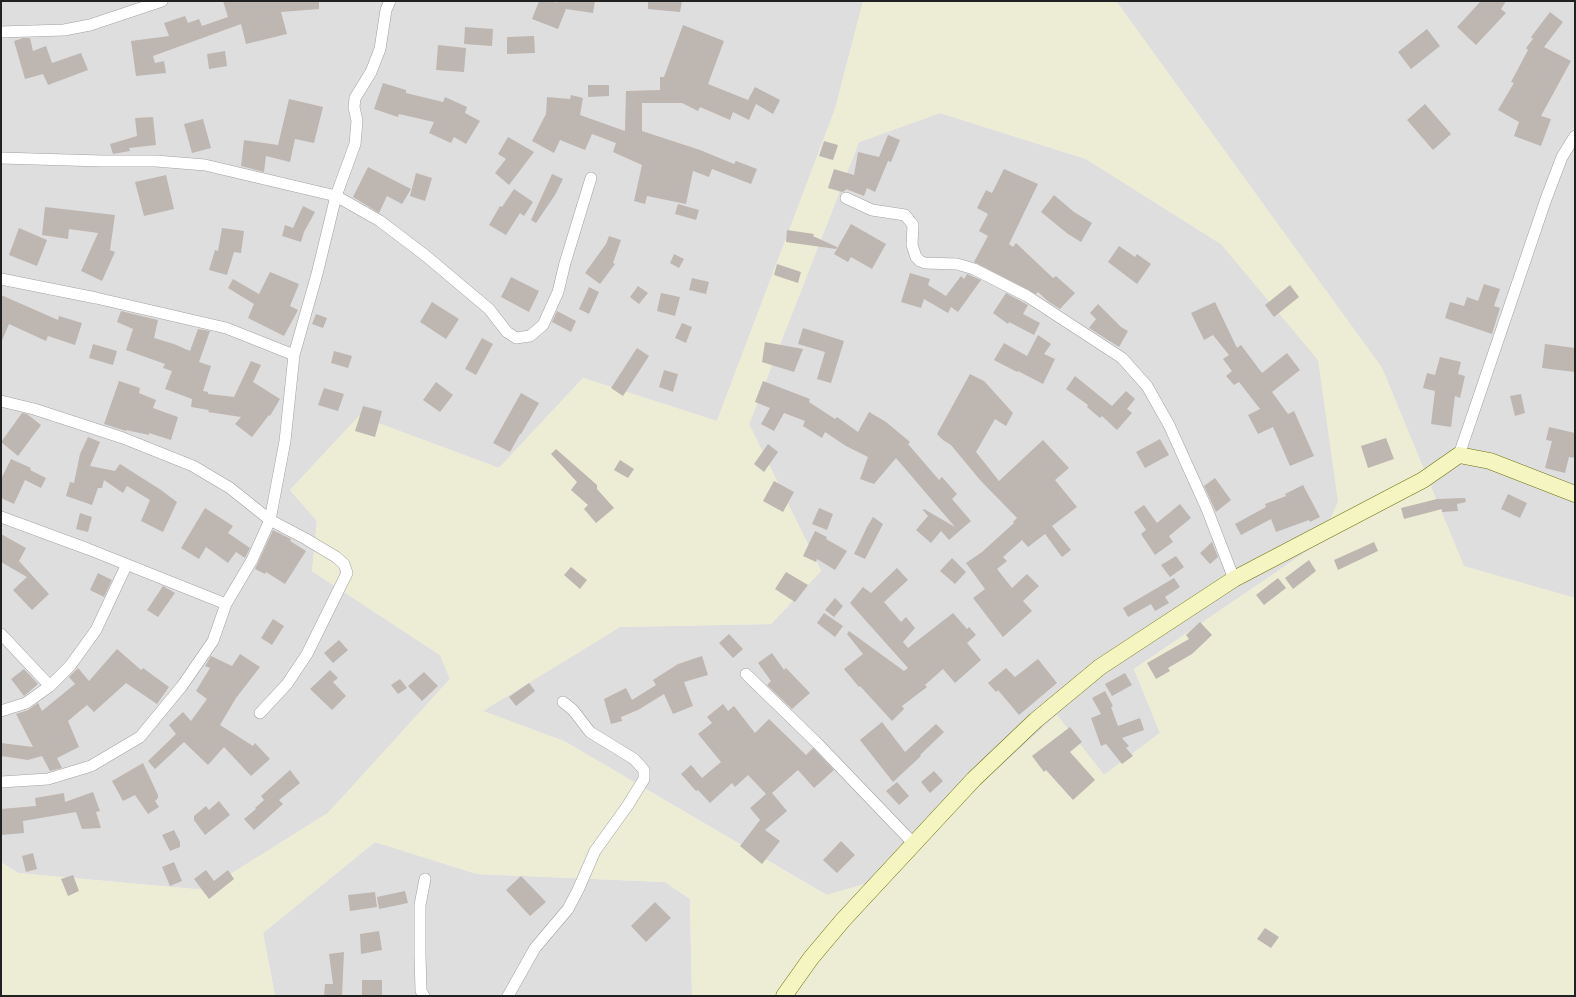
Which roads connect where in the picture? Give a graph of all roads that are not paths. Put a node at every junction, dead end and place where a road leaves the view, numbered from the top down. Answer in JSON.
{"nodes":[{"id":1,"x":162,"y":1,"type":"edge"},
{"id":2,"x":390,"y":1,"type":"edge"},
{"id":3,"x":1,"y":32,"type":"edge"},
{"id":4,"x":1575,"y":136,"type":"edge"},
{"id":5,"x":1,"y":158,"type":"edge"},
{"id":6,"x":592,"y":178,"type":"dead end"},
{"id":7,"x":336,"y":196,"type":"junction"},
{"id":8,"x":846,"y":198,"type":"dead end"},
{"id":9,"x":1,"y":279,"type":"edge"},
{"id":10,"x":294,"y":355,"type":"junction"},
{"id":11,"x":1,"y":401,"type":"edge"},
{"id":12,"x":1459,"y":455,"type":"junction"},
{"id":13,"x":1575,"y":494,"type":"edge"},
{"id":14,"x":1,"y":518,"type":"edge"},
{"id":15,"x":270,"y":520,"type":"junction"},
{"id":16,"x":126,"y":566,"type":"junction"},
{"id":17,"x":1234,"y":579,"type":"junction"},
{"id":18,"x":226,"y":604,"type":"junction"},
{"id":19,"x":1,"y":634,"type":"edge"},
{"id":20,"x":746,"y":674,"type":"dead end"},
{"id":21,"x":50,"y":686,"type":"junction"},
{"id":22,"x":563,"y":702,"type":"dead end"},
{"id":23,"x":1,"y":711,"type":"edge"},
{"id":24,"x":260,"y":713,"type":"dead end"},
{"id":25,"x":1,"y":782,"type":"edge"},
{"id":26,"x":914,"y":844,"type":"junction"},
{"id":27,"x":425,"y":880,"type":"dead end"},
{"id":28,"x":424,"y":996,"type":"edge"},
{"id":29,"x":508,"y":996,"type":"edge"},
{"id":30,"x":784,"y":996,"type":"edge"}],
"edges":[{"from":1,"to":3,"type":"street"},
{"from":2,"to":7,"type":"street"},
{"from":4,"to":12,"type":"street"},
{"from":5,"to":7,"type":"street"},
{"from":6,"to":7,"type":"street"},
{"from":7,"to":10,"type":"street"},
{"from":8,"to":17,"type":"street"},
{"from":9,"to":10,"type":"street"},
{"from":10,"to":15,"type":"street"},
{"from":11,"to":15,"type":"street"},
{"from":12,"to":13,"type":"street"},
{"from":12,"to":17,"type":"street"},
{"from":14,"to":16,"type":"street"},
{"from":15,"to":18,"type":"street"},
{"from":15,"to":24,"type":"street"},
{"from":16,"to":18,"type":"street"},
{"from":16,"to":21,"type":"street"},
{"from":17,"to":26,"type":"street"},
{"from":18,"to":25,"type":"street"},
{"from":19,"to":21,"type":"street"},
{"from":20,"to":26,"type":"street"},
{"from":21,"to":23,"type":"street"},
{"from":22,"to":29,"type":"street"},
{"from":26,"to":30,"type":"street"},
{"from":27,"to":28,"type":"street"}]}
